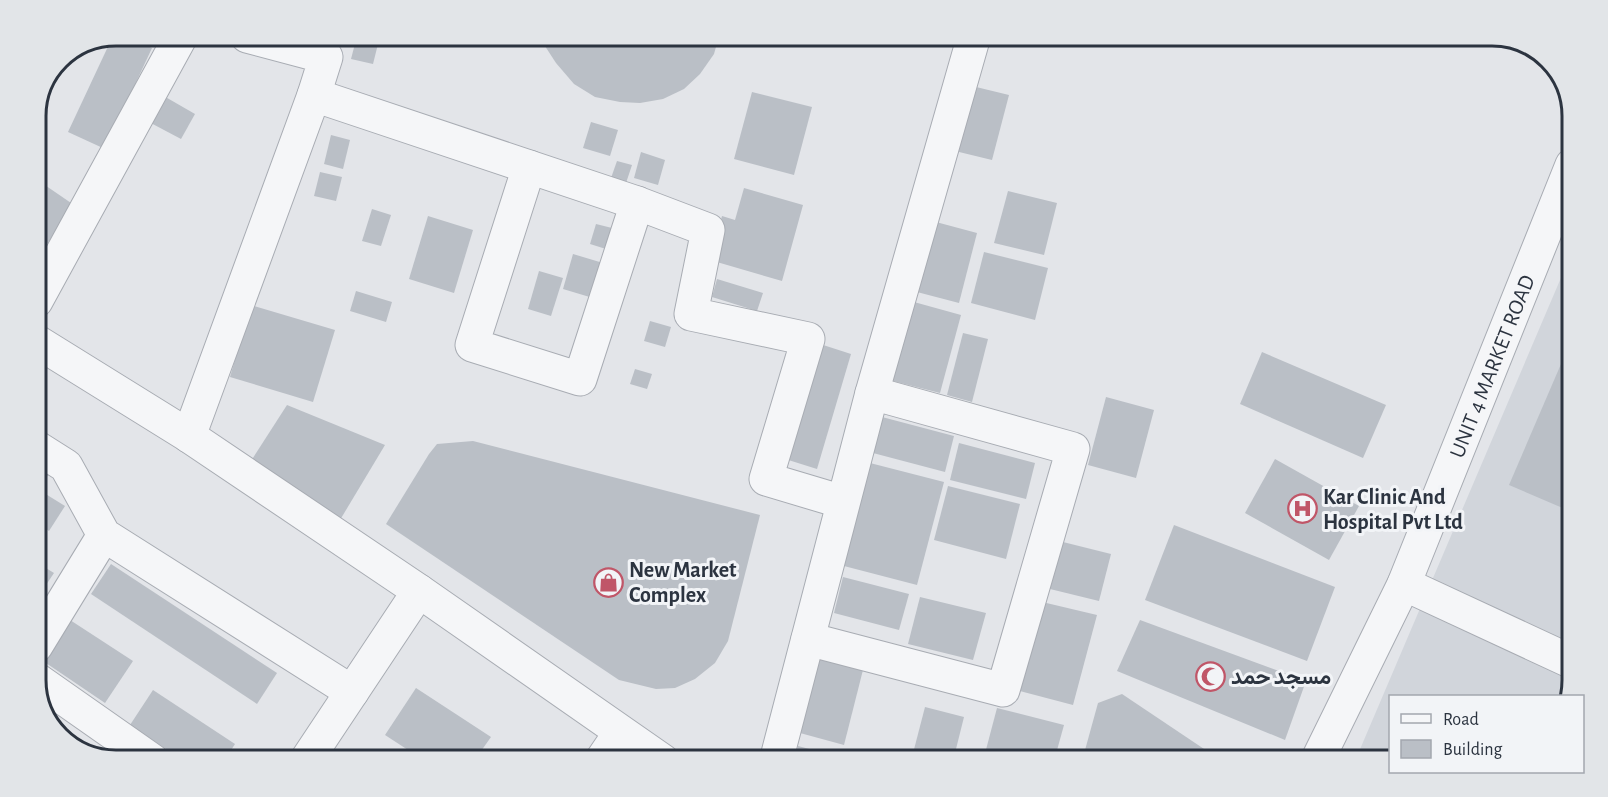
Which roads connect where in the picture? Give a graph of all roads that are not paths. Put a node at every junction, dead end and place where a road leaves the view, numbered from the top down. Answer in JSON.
{"nodes":[{"id":1,"x":176,"y":46,"type":"edge"},
{"id":2,"x":285,"y":46,"type":"edge"},
{"id":3,"x":968,"y":46,"type":"edge"},
{"id":4,"x":314,"y":95,"type":"junction"},
{"id":5,"x":529,"y":167,"type":"junction"},
{"id":6,"x":1561,"y":192,"type":"edge"},
{"id":7,"x":637,"y":203,"type":"junction"},
{"id":8,"x":47,"y":281,"type":"edge"},
{"id":9,"x":47,"y":348,"type":"edge"},
{"id":10,"x":872,"y":393,"type":"junction"},
{"id":11,"x":189,"y":436,"type":"junction"},
{"id":12,"x":47,"y":454,"type":"edge"},
{"id":13,"x":843,"y":502,"type":"junction"},
{"id":14,"x":104,"y":535,"type":"junction"},
{"id":15,"x":1404,"y":584,"type":"junction"},
{"id":16,"x":419,"y":591,"type":"junction"},
{"id":17,"x":47,"y":628,"type":"edge"},
{"id":18,"x":808,"y":639,"type":"junction"},
{"id":19,"x":1562,"y":657,"type":"edge"},
{"id":20,"x":47,"y":687,"type":"edge"},
{"id":21,"x":352,"y":692,"type":"junction"},
{"id":22,"x":620,"y":733,"type":"junction"},
{"id":23,"x":137,"y":750,"type":"edge"},
{"id":24,"x":313,"y":750,"type":"edge"},
{"id":25,"x":608,"y":750,"type":"edge"},
{"id":26,"x":646,"y":750,"type":"edge"},
{"id":27,"x":779,"y":750,"type":"edge"},
{"id":28,"x":1322,"y":750,"type":"edge"}],
"edges":[{"from":1,"to":8,"type":"street"},
{"from":2,"to":4,"type":"street"},
{"from":3,"to":10,"type":"street"},
{"from":4,"to":5,"type":"street"},
{"from":4,"to":11,"type":"street"},
{"from":5,"to":7,"type":"street"},
{"from":5,"to":7,"type":"street"},
{"from":6,"to":15,"type":"street","name":"UNIT 4 MARKET ROAD"},
{"from":7,"to":13,"type":"street"},
{"from":9,"to":11,"type":"street"},
{"from":10,"to":13,"type":"street"},
{"from":10,"to":18,"type":"street"},
{"from":11,"to":16,"type":"street"},
{"from":12,"to":14,"type":"street"},
{"from":13,"to":18,"type":"street"},
{"from":14,"to":17,"type":"street"},
{"from":14,"to":21,"type":"street"},
{"from":15,"to":19,"type":"street"},
{"from":15,"to":28,"type":"street","name":"UNIT 4 MARKET ROAD"},
{"from":16,"to":21,"type":"street"},
{"from":16,"to":22,"type":"street"},
{"from":18,"to":27,"type":"street"},
{"from":20,"to":23,"type":"street"},
{"from":21,"to":24,"type":"street"},
{"from":22,"to":25,"type":"street"},
{"from":22,"to":26,"type":"street"}]}
